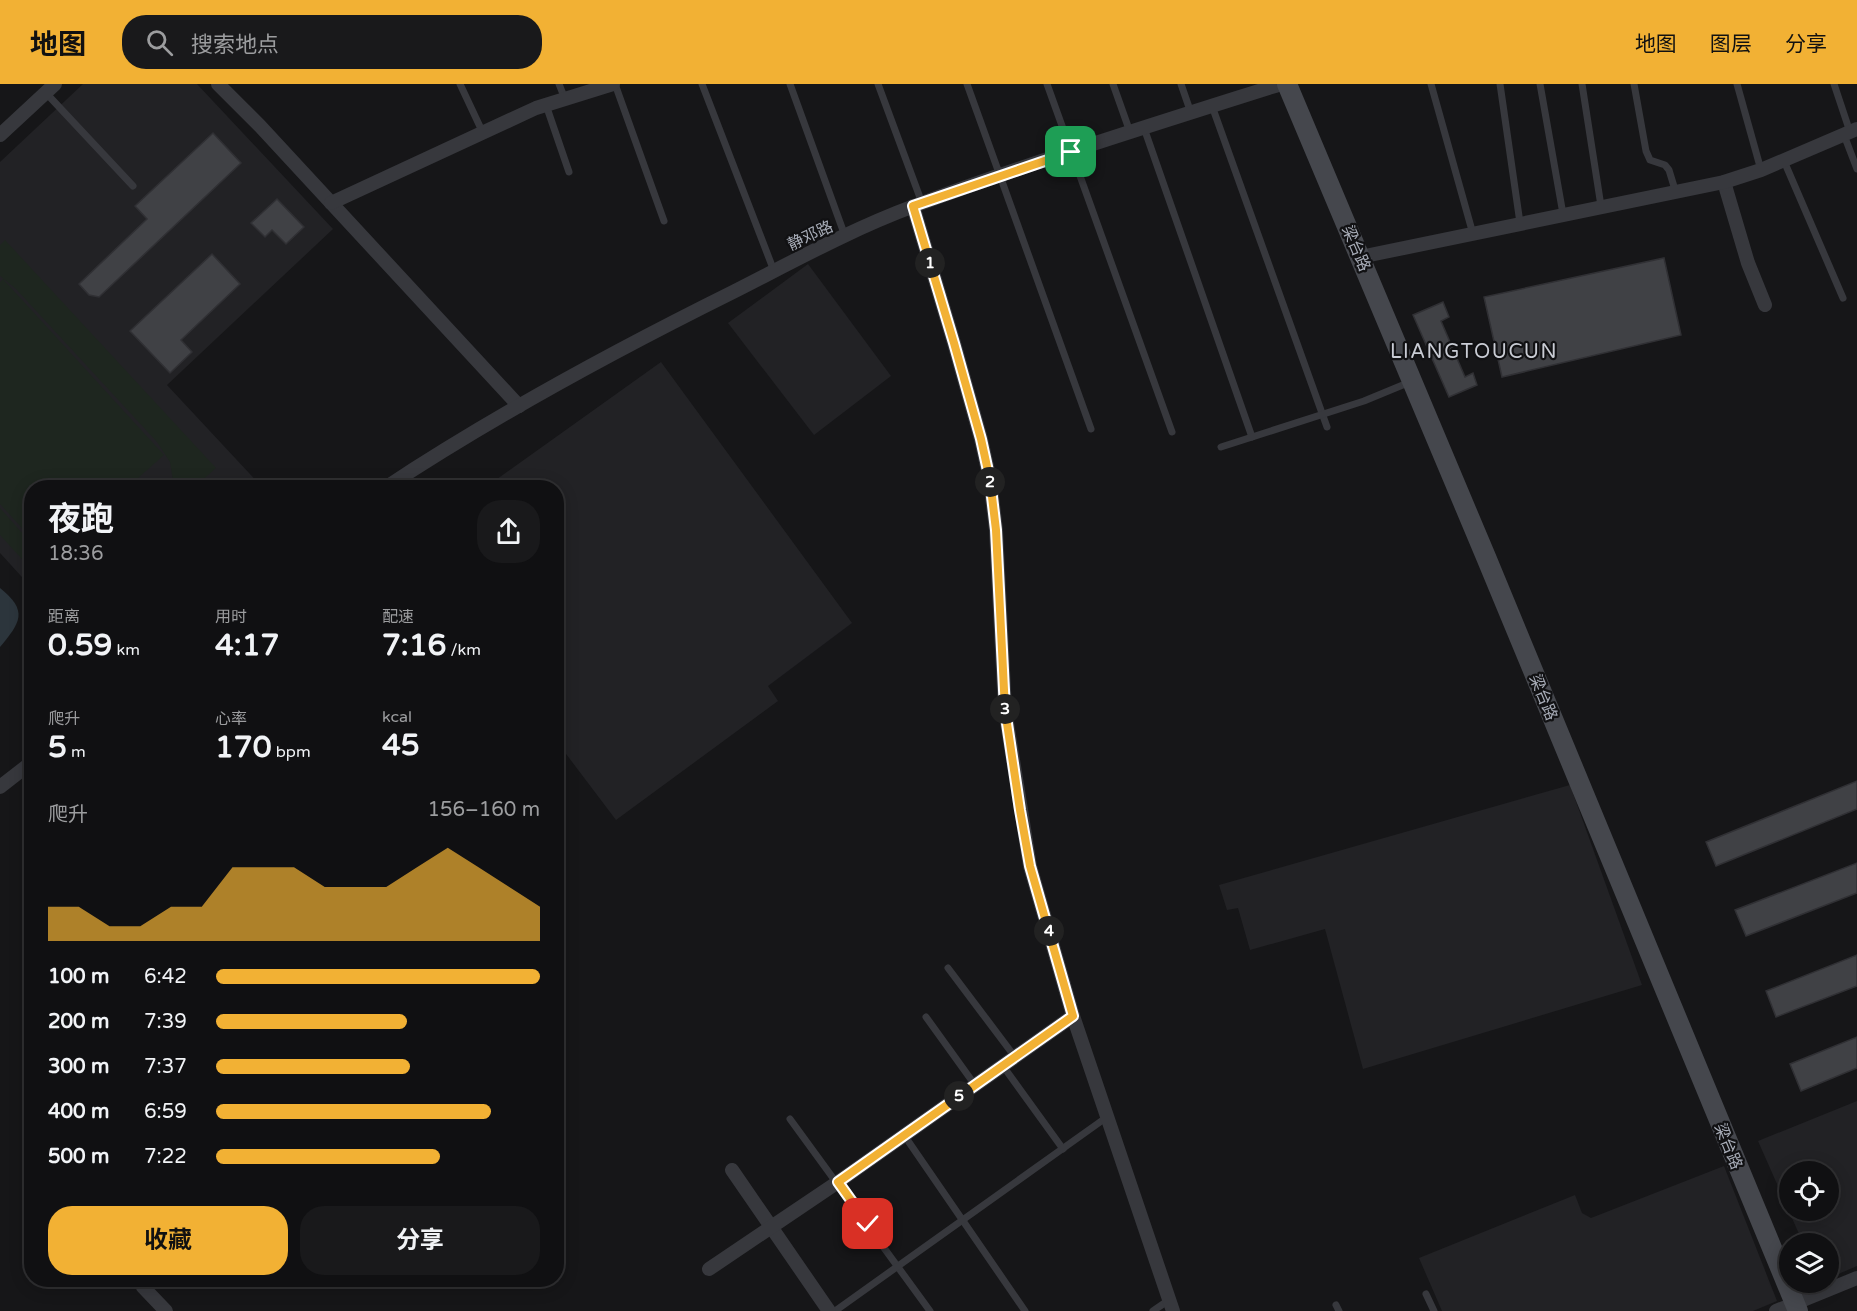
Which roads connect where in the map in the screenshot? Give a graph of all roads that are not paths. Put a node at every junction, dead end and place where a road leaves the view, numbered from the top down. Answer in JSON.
{"nodes":[{"id":1,"x":218,"y":84,"type":"edge"},
{"id":2,"x":460,"y":84,"type":"edge"},
{"id":3,"x":558,"y":84,"type":"edge"},
{"id":4,"x":614,"y":84,"type":"edge"},
{"id":5,"x":702,"y":84,"type":"edge"},
{"id":6,"x":790,"y":84,"type":"edge"},
{"id":7,"x":878,"y":84,"type":"edge"},
{"id":8,"x":967,"y":84,"type":"edge"},
{"id":9,"x":1047,"y":84,"type":"edge"},
{"id":10,"x":1113,"y":84,"type":"edge"},
{"id":11,"x":1181,"y":84,"type":"edge"},
{"id":12,"x":1281,"y":84,"type":"edge"},
{"id":13,"x":1287,"y":84,"type":"edge"},
{"id":14,"x":1296,"y":84,"type":"edge"},
{"id":15,"x":1431,"y":84,"type":"edge"},
{"id":16,"x":1500,"y":84,"type":"edge"},
{"id":17,"x":1540,"y":84,"type":"edge"},
{"id":18,"x":1582,"y":84,"type":"edge"},
{"id":19,"x":1634,"y":84,"type":"edge"},
{"id":20,"x":1737,"y":84,"type":"edge"},
{"id":21,"x":1834,"y":84,"type":"edge"},
{"id":22,"x":50,"y":88,"type":"edge"},
{"id":23,"x":565,"y":99,"type":"junction"},
{"id":24,"x":546,"y":105,"type":"junction"},
{"id":25,"x":1212,"y":106,"type":"junction"},
{"id":26,"x":1191,"y":113,"type":"junction"},
{"id":27,"x":1137,"y":130,"type":"junction"},
{"id":28,"x":1850,"y":132,"type":"edge"},
{"id":29,"x":483,"y":133,"type":"junction"},
{"id":30,"x":0,"y":135,"type":"edge"},
{"id":31,"x":1071,"y":152,"type":"junction"},
{"id":32,"x":1784,"y":160,"type":"junction"},
{"id":33,"x":1857,"y":169,"type":"edge"},
{"id":34,"x":1761,"y":170,"type":"junction"},
{"id":35,"x":570,"y":172,"type":"dead end"},
{"id":36,"x":1000,"y":176,"type":"junction"},
{"id":37,"x":1724,"y":182,"type":"junction"},
{"id":38,"x":133,"y":186,"type":"dead end"},
{"id":39,"x":1676,"y":193,"type":"junction"},
{"id":40,"x":331,"y":203,"type":"junction"},
{"id":41,"x":917,"y":205,"type":"junction"},
{"id":42,"x":1601,"y":206,"type":"junction"},
{"id":43,"x":1563,"y":214,"type":"junction"},
{"id":44,"x":664,"y":221,"type":"dead end"},
{"id":45,"x":1520,"y":223,"type":"junction"},
{"id":46,"x":1473,"y":234,"type":"junction"},
{"id":47,"x":845,"y":236,"type":"junction"},
{"id":48,"x":1365,"y":255,"type":"junction"},
{"id":49,"x":774,"y":271,"type":"junction"},
{"id":50,"x":1843,"y":298,"type":"dead end"},
{"id":51,"x":1765,"y":305,"type":"dead end"},
{"id":52,"x":1416,"y":379,"type":"junction"},
{"id":53,"x":519,"y":406,"type":"junction"},
{"id":54,"x":1322,"y":415,"type":"junction"},
{"id":55,"x":1327,"y":427,"type":"dead end"},
{"id":56,"x":1091,"y":429,"type":"dead end"},
{"id":57,"x":1172,"y":432,"type":"dead end"},
{"id":58,"x":1252,"y":437,"type":"junction"},
{"id":59,"x":1221,"y":447,"type":"dead end"},
{"id":60,"x":399,"y":480,"type":"edge"},
{"id":61,"x":24,"y":768,"type":"edge"},
{"id":62,"x":0,"y":787,"type":"edge"},
{"id":63,"x":948,"y":968,"type":"dead end"},
{"id":64,"x":1073,"y":1016,"type":"junction"},
{"id":65,"x":926,"y":1017,"type":"dead end"},
{"id":66,"x":1015,"y":1057,"type":"junction"},
{"id":67,"x":1003,"y":1066,"type":"junction"},
{"id":68,"x":975,"y":1085,"type":"junction"},
{"id":69,"x":1107,"y":1117,"type":"junction"},
{"id":70,"x":790,"y":1119,"type":"dead end"},
{"id":71,"x":904,"y":1135,"type":"junction"},
{"id":72,"x":1063,"y":1149,"type":"junction"},
{"id":73,"x":732,"y":1170,"type":"dead end"},
{"id":74,"x":838,"y":1182,"type":"junction"},
{"id":75,"x":963,"y":1220,"type":"junction"},
{"id":76,"x":772,"y":1227,"type":"junction"},
{"id":77,"x":1779,"y":1237,"type":"edge"},
{"id":78,"x":898,"y":1266,"type":"junction"},
{"id":79,"x":709,"y":1269,"type":"dead end"},
{"id":80,"x":1857,"y":1278,"type":"edge"},
{"id":81,"x":143,"y":1287,"type":"dead end"},
{"id":82,"x":1426,"y":1294,"type":"dead end"},
{"id":83,"x":1797,"y":1303,"type":"edge"},
{"id":84,"x":1171,"y":1305,"type":"edge"},
{"id":85,"x":166,"y":1311,"type":"edge"},
{"id":86,"x":829,"y":1311,"type":"edge"},
{"id":87,"x":836,"y":1311,"type":"edge"},
{"id":88,"x":930,"y":1311,"type":"edge"},
{"id":89,"x":1025,"y":1311,"type":"edge"},
{"id":90,"x":1153,"y":1311,"type":"edge"},
{"id":91,"x":1434,"y":1311,"type":"edge"}],
"edges":[{"from":1,"to":40,"type":"street"},
{"from":2,"to":29,"type":"lane"},
{"from":3,"to":23,"type":"lane"},
{"from":4,"to":23,"type":"street"},
{"from":4,"to":44,"type":"lane"},
{"from":5,"to":49,"type":"lane"},
{"from":6,"to":47,"type":"lane"},
{"from":7,"to":41,"type":"lane"},
{"from":8,"to":36,"type":"lane"},
{"from":9,"to":31,"type":"lane"},
{"from":10,"to":27,"type":"lane"},
{"from":11,"to":26,"type":"lane"},
{"from":12,"to":25,"type":"street","name":"静邓路"},
{"from":13,"to":48,"type":"main road","name":"梁台路"},
{"from":14,"to":48,"type":"main road","name":"梁台路"},
{"from":15,"to":46,"type":"lane"},
{"from":16,"to":45,"type":"lane"},
{"from":17,"to":43,"type":"lane"},
{"from":18,"to":42,"type":"lane"},
{"from":19,"to":39,"type":"lane"},
{"from":20,"to":34,"type":"lane"},
{"from":21,"to":28,"type":"lane"},
{"from":22,"to":30,"type":"street"},
{"from":22,"to":38,"type":"lane"},
{"from":23,"to":24,"type":"street"},
{"from":24,"to":29,"type":"street"},
{"from":24,"to":35,"type":"lane"},
{"from":25,"to":26,"type":"street","name":"静邓路"},
{"from":25,"to":54,"type":"lane"},
{"from":26,"to":27,"type":"street","name":"静邓路"},
{"from":27,"to":31,"type":"street","name":"静邓路"},
{"from":27,"to":58,"type":"lane"},
{"from":28,"to":32,"type":"street"},
{"from":28,"to":33,"type":"lane"},
{"from":29,"to":40,"type":"street"},
{"from":31,"to":36,"type":"street","name":"静邓路"},
{"from":31,"to":57,"type":"lane"},
{"from":32,"to":34,"type":"street"},
{"from":32,"to":50,"type":"lane"},
{"from":34,"to":37,"type":"street"},
{"from":36,"to":41,"type":"street","name":"静邓路"},
{"from":36,"to":56,"type":"lane"},
{"from":37,"to":39,"type":"street"},
{"from":37,"to":51,"type":"street"},
{"from":39,"to":42,"type":"street"},
{"from":40,"to":53,"type":"street"},
{"from":41,"to":47,"type":"street","name":"静邓路"},
{"from":41,"to":64,"type":"street"},
{"from":42,"to":43,"type":"street"},
{"from":43,"to":45,"type":"street"},
{"from":45,"to":46,"type":"street"},
{"from":46,"to":48,"type":"street"},
{"from":47,"to":49,"type":"street","name":"静邓路"},
{"from":48,"to":52,"type":"main road","name":"梁台路"},
{"from":49,"to":53,"type":"street","name":"静邓路"},
{"from":52,"to":54,"type":"lane"},
{"from":52,"to":77,"type":"main road","name":"梁台路"},
{"from":52,"to":83,"type":"main road","name":"梁台路"},
{"from":53,"to":60,"type":"street","name":"静邓路"},
{"from":54,"to":55,"type":"lane"},
{"from":54,"to":58,"type":"lane"},
{"from":58,"to":59,"type":"lane"},
{"from":61,"to":62,"type":"street"},
{"from":63,"to":66,"type":"lane"},
{"from":64,"to":66,"type":"street"},
{"from":64,"to":69,"type":"street"},
{"from":65,"to":68,"type":"lane"},
{"from":66,"to":67,"type":"street"},
{"from":67,"to":68,"type":"street"},
{"from":67,"to":72,"type":"lane"},
{"from":68,"to":71,"type":"street"},
{"from":69,"to":72,"type":"lane"},
{"from":69,"to":84,"type":"street"},
{"from":70,"to":74,"type":"lane"},
{"from":71,"to":74,"type":"street"},
{"from":71,"to":75,"type":"lane"},
{"from":72,"to":75,"type":"lane"},
{"from":73,"to":76,"type":"street"},
{"from":74,"to":76,"type":"street"},
{"from":74,"to":78,"type":"lane"},
{"from":75,"to":78,"type":"lane"},
{"from":75,"to":89,"type":"lane"},
{"from":76,"to":79,"type":"street"},
{"from":76,"to":86,"type":"street"},
{"from":78,"to":87,"type":"lane"},
{"from":78,"to":88,"type":"lane"},
{"from":80,"to":83,"type":"street"},
{"from":81,"to":85,"type":"street"},
{"from":82,"to":91,"type":"lane"},
{"from":84,"to":90,"type":"lane"}]}
